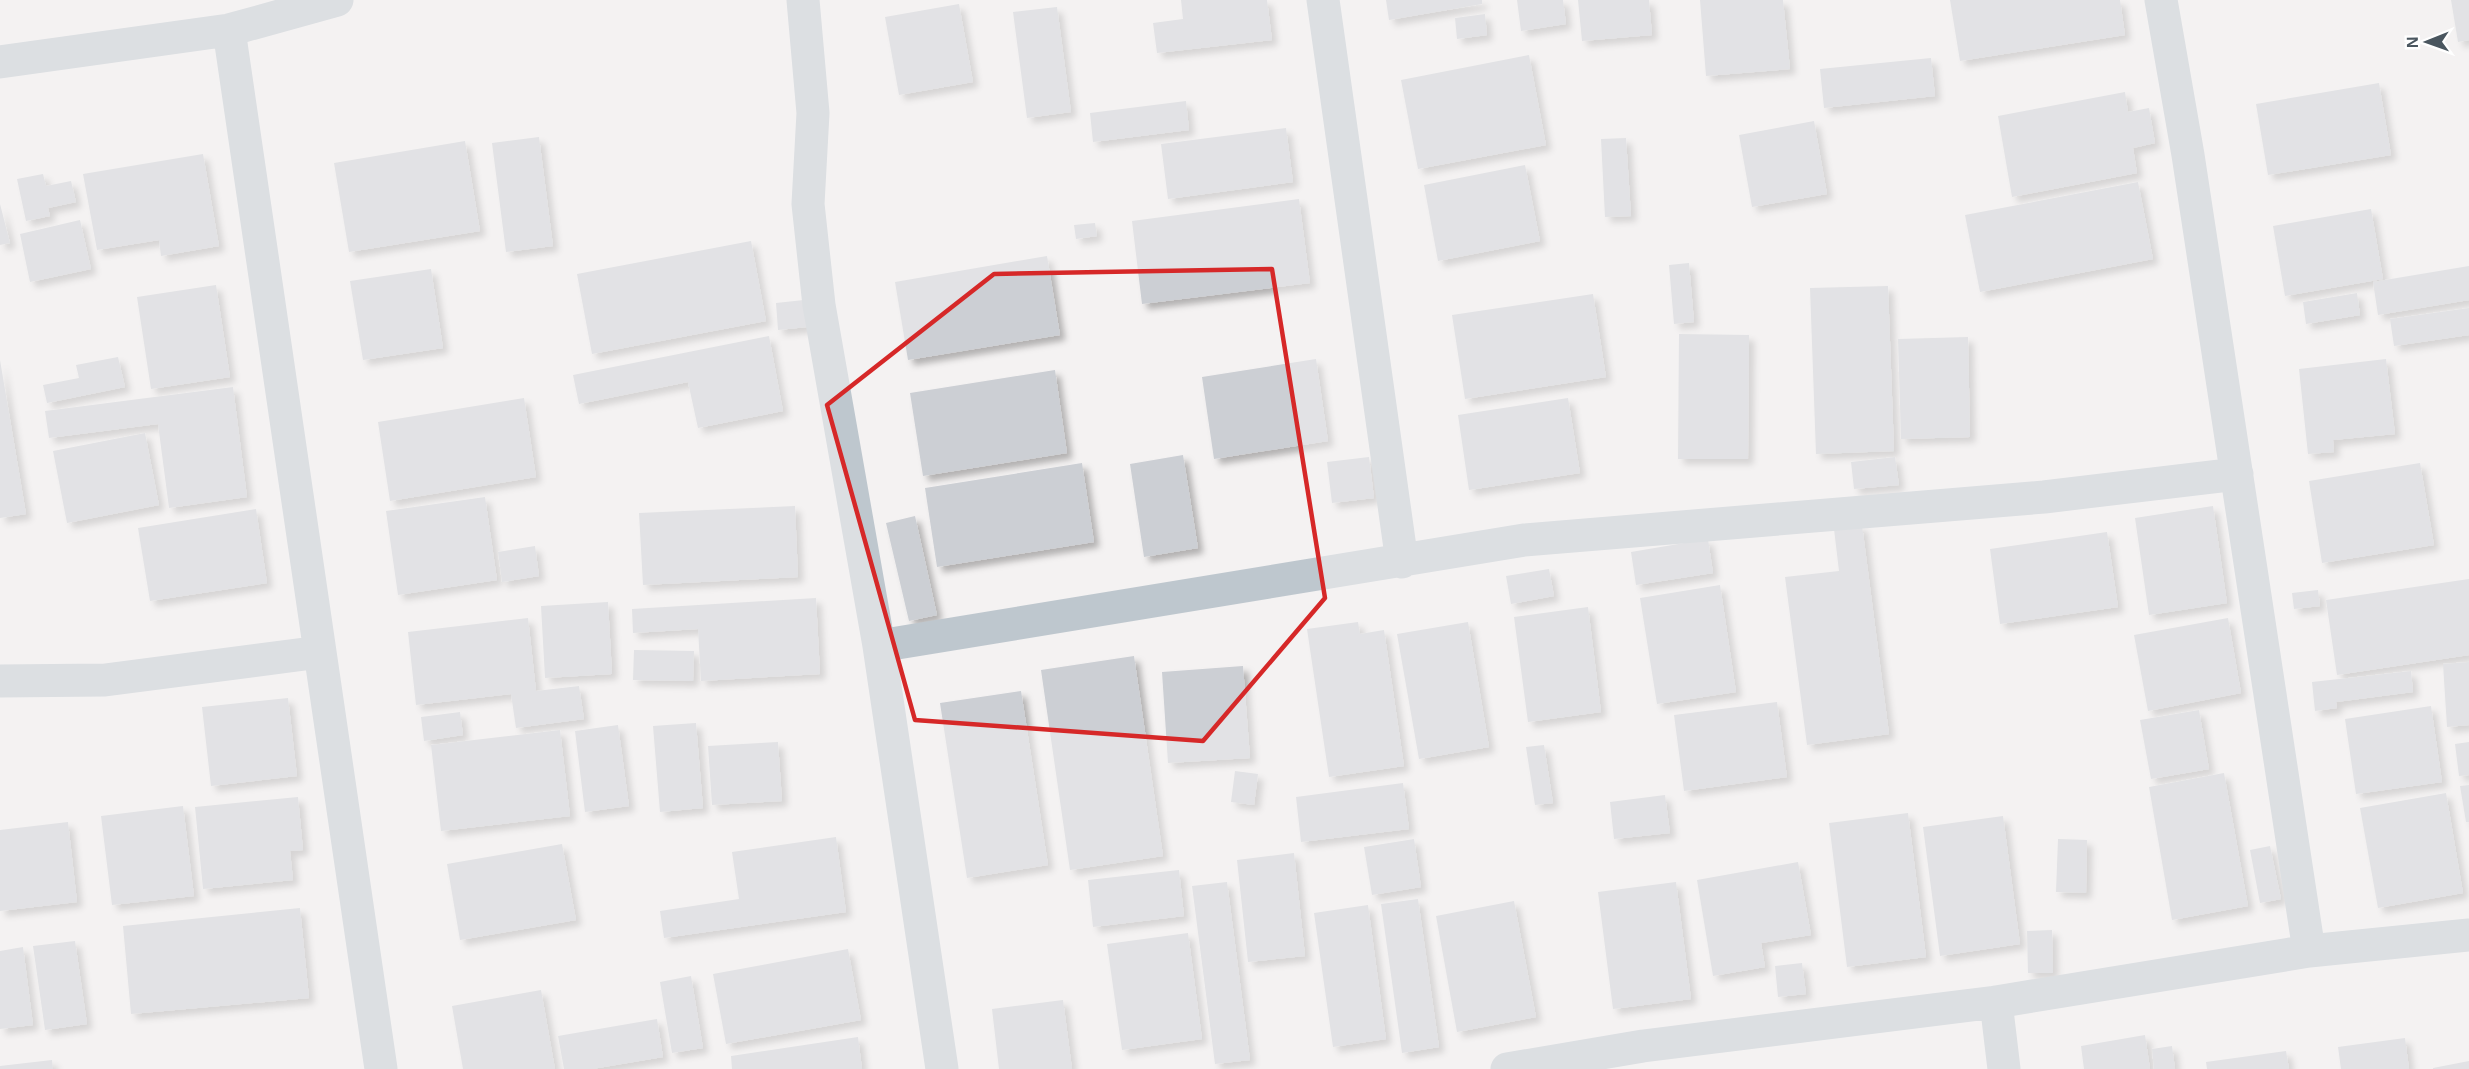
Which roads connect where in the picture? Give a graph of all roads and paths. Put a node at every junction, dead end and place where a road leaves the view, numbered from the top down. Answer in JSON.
{"nodes":[{"id":1,"x":337,"y":0,"type":"edge"},
{"id":2,"x":802,"y":0,"type":"edge"},
{"id":3,"x":1323,"y":0,"type":"edge"},
{"id":4,"x":2161,"y":0,"type":"edge"},
{"id":5,"x":229,"y":30,"type":"junction"},
{"id":6,"x":0,"y":62,"type":"edge"},
{"id":7,"x":2237,"y":474,"type":"junction"},
{"id":8,"x":1402,"y":562,"type":"junction"},
{"id":9,"x":879,"y":646,"type":"junction"},
{"id":10,"x":320,"y":652,"type":"junction"},
{"id":11,"x":0,"y":681,"type":"edge"},
{"id":12,"x":2469,"y":935,"type":"edge"},
{"id":13,"x":2309,"y":951,"type":"junction"},
{"id":14,"x":1996,"y":1002,"type":"junction"},
{"id":15,"x":381,"y":1069,"type":"edge"},
{"id":16,"x":942,"y":1069,"type":"edge"},
{"id":17,"x":1507,"y":1069,"type":"edge"},
{"id":18,"x":2004,"y":1069,"type":"edge"}],
"edges":[{"from":1,"to":5,"type":"street"},
{"from":2,"to":9,"type":"street"},
{"from":3,"to":8,"type":"street"},
{"from":4,"to":7,"type":"street"},
{"from":5,"to":6,"type":"street"},
{"from":5,"to":10,"type":"street"},
{"from":7,"to":8,"type":"street"},
{"from":7,"to":13,"type":"street"},
{"from":8,"to":9,"type":"street"},
{"from":9,"to":16,"type":"street"},
{"from":10,"to":11,"type":"street"},
{"from":10,"to":15,"type":"street"},
{"from":12,"to":13,"type":"street"},
{"from":13,"to":14,"type":"street"},
{"from":14,"to":17,"type":"street"},
{"from":14,"to":18,"type":"street"}]}
